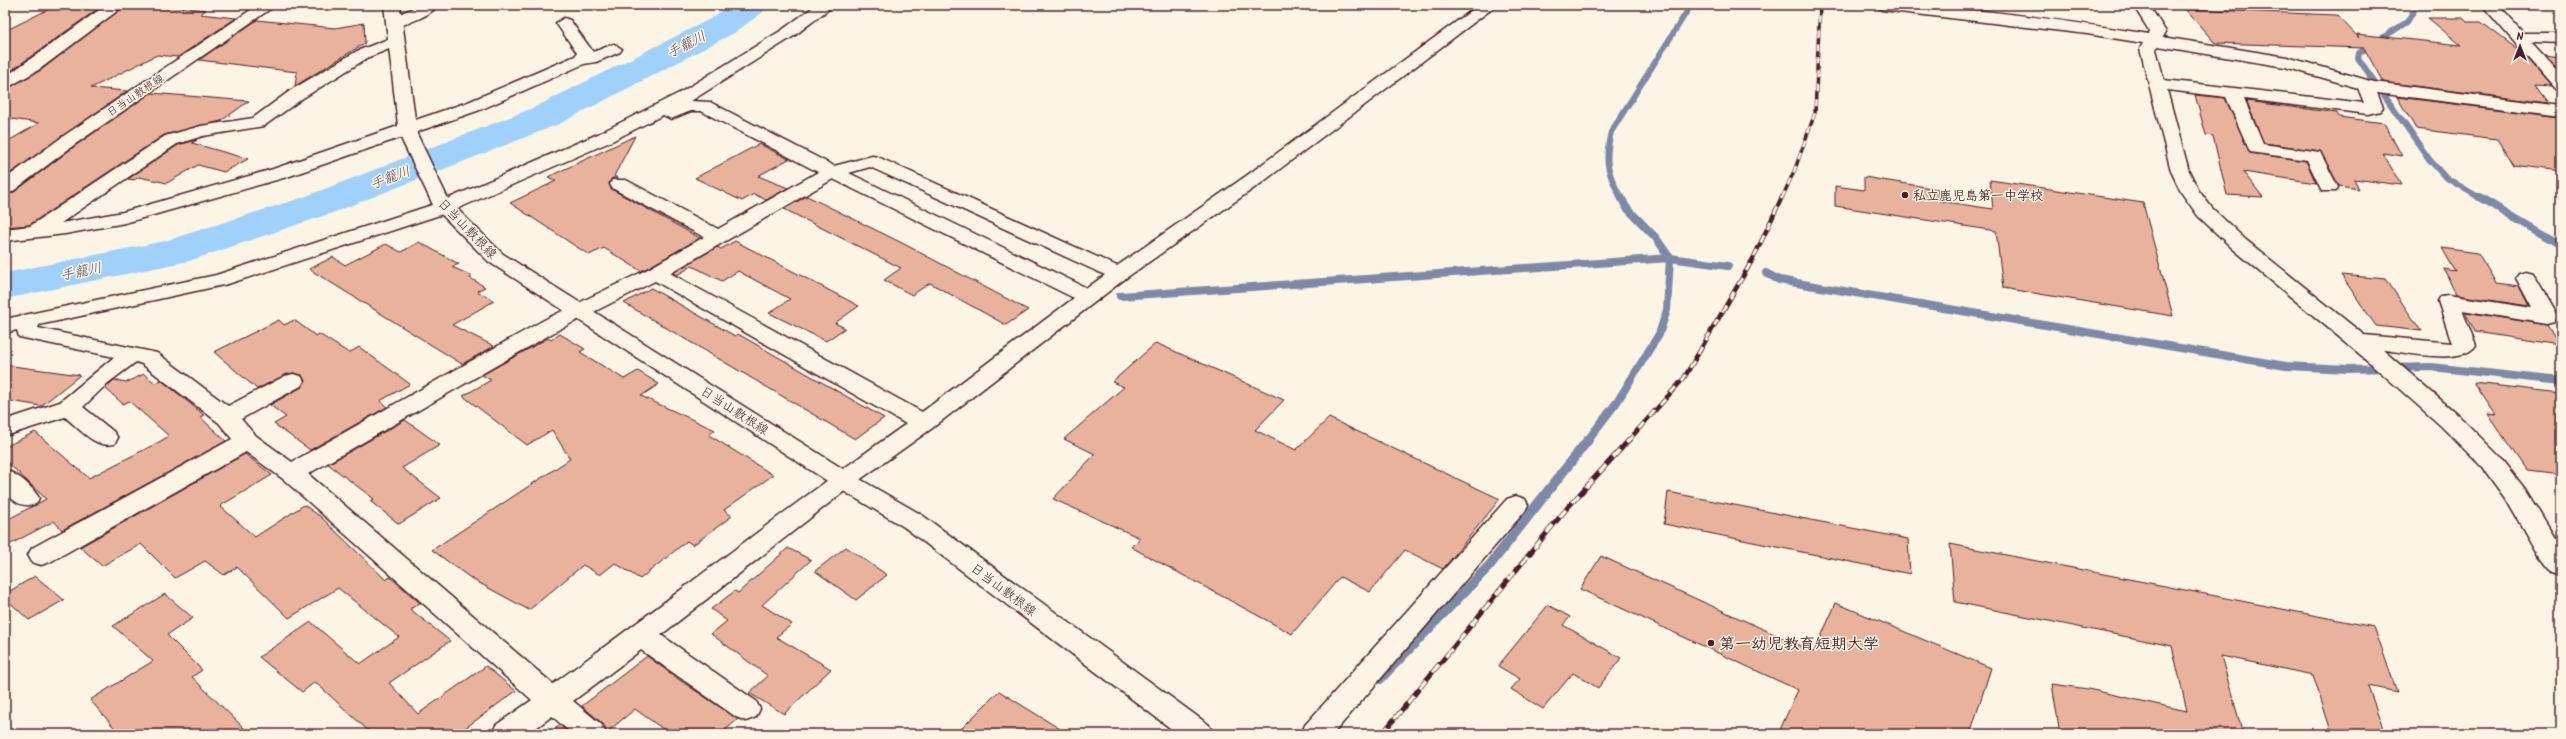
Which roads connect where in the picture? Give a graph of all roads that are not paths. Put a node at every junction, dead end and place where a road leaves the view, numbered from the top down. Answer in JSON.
{"nodes":[{"id":1,"x":117,"y":5,"type":"edge"},
{"id":2,"x":268,"y":5,"type":"edge"},
{"id":3,"x":392,"y":5,"type":"edge"},
{"id":4,"x":430,"y":5,"type":"edge"},
{"id":5,"x":826,"y":5,"type":"edge"},
{"id":6,"x":1489,"y":5,"type":"edge"},
{"id":7,"x":1882,"y":5,"type":"edge"},
{"id":8,"x":2141,"y":5,"type":"edge"},
{"id":9,"x":2490,"y":5,"type":"edge"},
{"id":10,"x":395,"y":22,"type":"junction"},
{"id":11,"x":564,"y":23,"type":"dead end"},
{"id":12,"x":2520,"y":38,"type":"junction"},
{"id":13,"x":2561,"y":38,"type":"edge"},
{"id":14,"x":2152,"y":40,"type":"junction"},
{"id":15,"x":396,"y":41,"type":"junction"},
{"id":16,"x":614,"y":49,"type":"dead end"},
{"id":17,"x":581,"y":59,"type":"junction"},
{"id":18,"x":5,"y":84,"type":"edge"},
{"id":19,"x":2158,"y":84,"type":"junction"},
{"id":20,"x":2561,"y":85,"type":"edge"},
{"id":21,"x":2376,"y":87,"type":"junction"},
{"id":22,"x":2233,"y":93,"type":"junction"},
{"id":23,"x":2561,"y":112,"type":"edge"},
{"id":24,"x":408,"y":132,"type":"junction"},
{"id":25,"x":604,"y":138,"type":"junction"},
{"id":26,"x":832,"y":172,"type":"junction"},
{"id":27,"x":619,"y":184,"type":"dead end"},
{"id":28,"x":2329,"y":187,"type":"dead end"},
{"id":29,"x":5,"y":188,"type":"edge"},
{"id":30,"x":443,"y":205,"type":"junction"},
{"id":31,"x":34,"y":232,"type":"junction"},
{"id":32,"x":5,"y":235,"type":"edge"},
{"id":33,"x":719,"y":237,"type":"junction"},
{"id":34,"x":655,"y":273,"type":"junction"},
{"id":35,"x":1119,"y":274,"type":"junction"},
{"id":36,"x":2526,"y":278,"type":"dead end"},
{"id":37,"x":1089,"y":297,"type":"junction"},
{"id":38,"x":582,"y":311,"type":"junction"},
{"id":39,"x":29,"y":322,"type":"junction"},
{"id":40,"x":5,"y":326,"type":"edge"},
{"id":41,"x":2356,"y":341,"type":"junction"},
{"id":42,"x":133,"y":354,"type":"junction"},
{"id":43,"x":293,"y":381,"type":"dead end"},
{"id":44,"x":68,"y":407,"type":"junction"},
{"id":45,"x":227,"y":417,"type":"junction"},
{"id":46,"x":923,"y":423,"type":"junction"},
{"id":47,"x":5,"y":428,"type":"edge"},
{"id":48,"x":106,"y":438,"type":"dead end"},
{"id":49,"x":248,"y":441,"type":"junction"},
{"id":50,"x":291,"y":473,"type":"junction"},
{"id":51,"x":5,"y":479,"type":"edge"},
{"id":52,"x":843,"y":480,"type":"junction"},
{"id":53,"x":27,"y":498,"type":"dead end"},
{"id":54,"x":1516,"y":505,"type":"dead end"},
{"id":55,"x":41,"y":555,"type":"dead end"},
{"id":56,"x":2561,"y":566,"type":"edge"},
{"id":57,"x":641,"y":636,"type":"junction"},
{"id":58,"x":552,"y":700,"type":"junction"},
{"id":59,"x":746,"y":709,"type":"dead end"},
{"id":60,"x":506,"y":734,"type":"edge"},
{"id":61,"x":592,"y":734,"type":"edge"},
{"id":62,"x":1199,"y":734,"type":"edge"},
{"id":63,"x":1315,"y":734,"type":"edge"}],
"edges":[{"from":1,"to":18,"type":"street"},
{"from":2,"to":29,"type":"street","name":"日当山敷根線"},
{"from":3,"to":10,"type":"street","name":"日当山敷根線"},
{"from":4,"to":10,"type":"street"},
{"from":5,"to":25,"type":"street"},
{"from":6,"to":35,"type":"street"},
{"from":7,"to":14,"type":"street"},
{"from":8,"to":14,"type":"street"},
{"from":9,"to":12,"type":"street"},
{"from":10,"to":15,"type":"street","name":"日当山敷根線"},
{"from":11,"to":17,"type":"street"},
{"from":12,"to":13,"type":"street"},
{"from":12,"to":20,"type":"street"},
{"from":14,"to":19,"type":"street"},
{"from":14,"to":21,"type":"street"},
{"from":15,"to":24,"type":"street","name":"日当山敷根線"},
{"from":15,"to":31,"type":"street"},
{"from":16,"to":17,"type":"street"},
{"from":17,"to":24,"type":"street"},
{"from":19,"to":22,"type":"street"},
{"from":19,"to":41,"type":"street"},
{"from":21,"to":22,"type":"street"},
{"from":21,"to":23,"type":"street"},
{"from":22,"to":28,"type":"street"},
{"from":24,"to":30,"type":"street","name":"日当山敷根線"},
{"from":24,"to":31,"type":"street"},
{"from":25,"to":26,"type":"street"},
{"from":25,"to":30,"type":"street"},
{"from":26,"to":33,"type":"street"},
{"from":26,"to":35,"type":"street"},
{"from":26,"to":37,"type":"street"},
{"from":27,"to":33,"type":"street"},
{"from":30,"to":38,"type":"street","name":"日当山敷根線"},
{"from":30,"to":39,"type":"street"},
{"from":31,"to":32,"type":"street"},
{"from":33,"to":34,"type":"street"},
{"from":34,"to":38,"type":"street"},
{"from":34,"to":46,"type":"street"},
{"from":35,"to":37,"type":"street"},
{"from":36,"to":41,"type":"street"},
{"from":37,"to":46,"type":"street"},
{"from":38,"to":50,"type":"street"},
{"from":38,"to":52,"type":"street","name":"日当山敷根線"},
{"from":39,"to":40,"type":"street"},
{"from":39,"to":42,"type":"street"},
{"from":41,"to":56,"type":"street"},
{"from":42,"to":44,"type":"street"},
{"from":42,"to":45,"type":"street"},
{"from":43,"to":45,"type":"street"},
{"from":44,"to":47,"type":"street"},
{"from":44,"to":48,"type":"street"},
{"from":45,"to":49,"type":"street"},
{"from":46,"to":52,"type":"street"},
{"from":49,"to":50,"type":"street"},
{"from":49,"to":55,"type":"street"},
{"from":50,"to":58,"type":"street"},
{"from":51,"to":53,"type":"street"},
{"from":52,"to":57,"type":"street"},
{"from":52,"to":62,"type":"street","name":"日当山敷根線"},
{"from":54,"to":63,"type":"street"},
{"from":57,"to":58,"type":"street"},
{"from":57,"to":59,"type":"street"},
{"from":58,"to":60,"type":"street"},
{"from":58,"to":61,"type":"street"}]}
